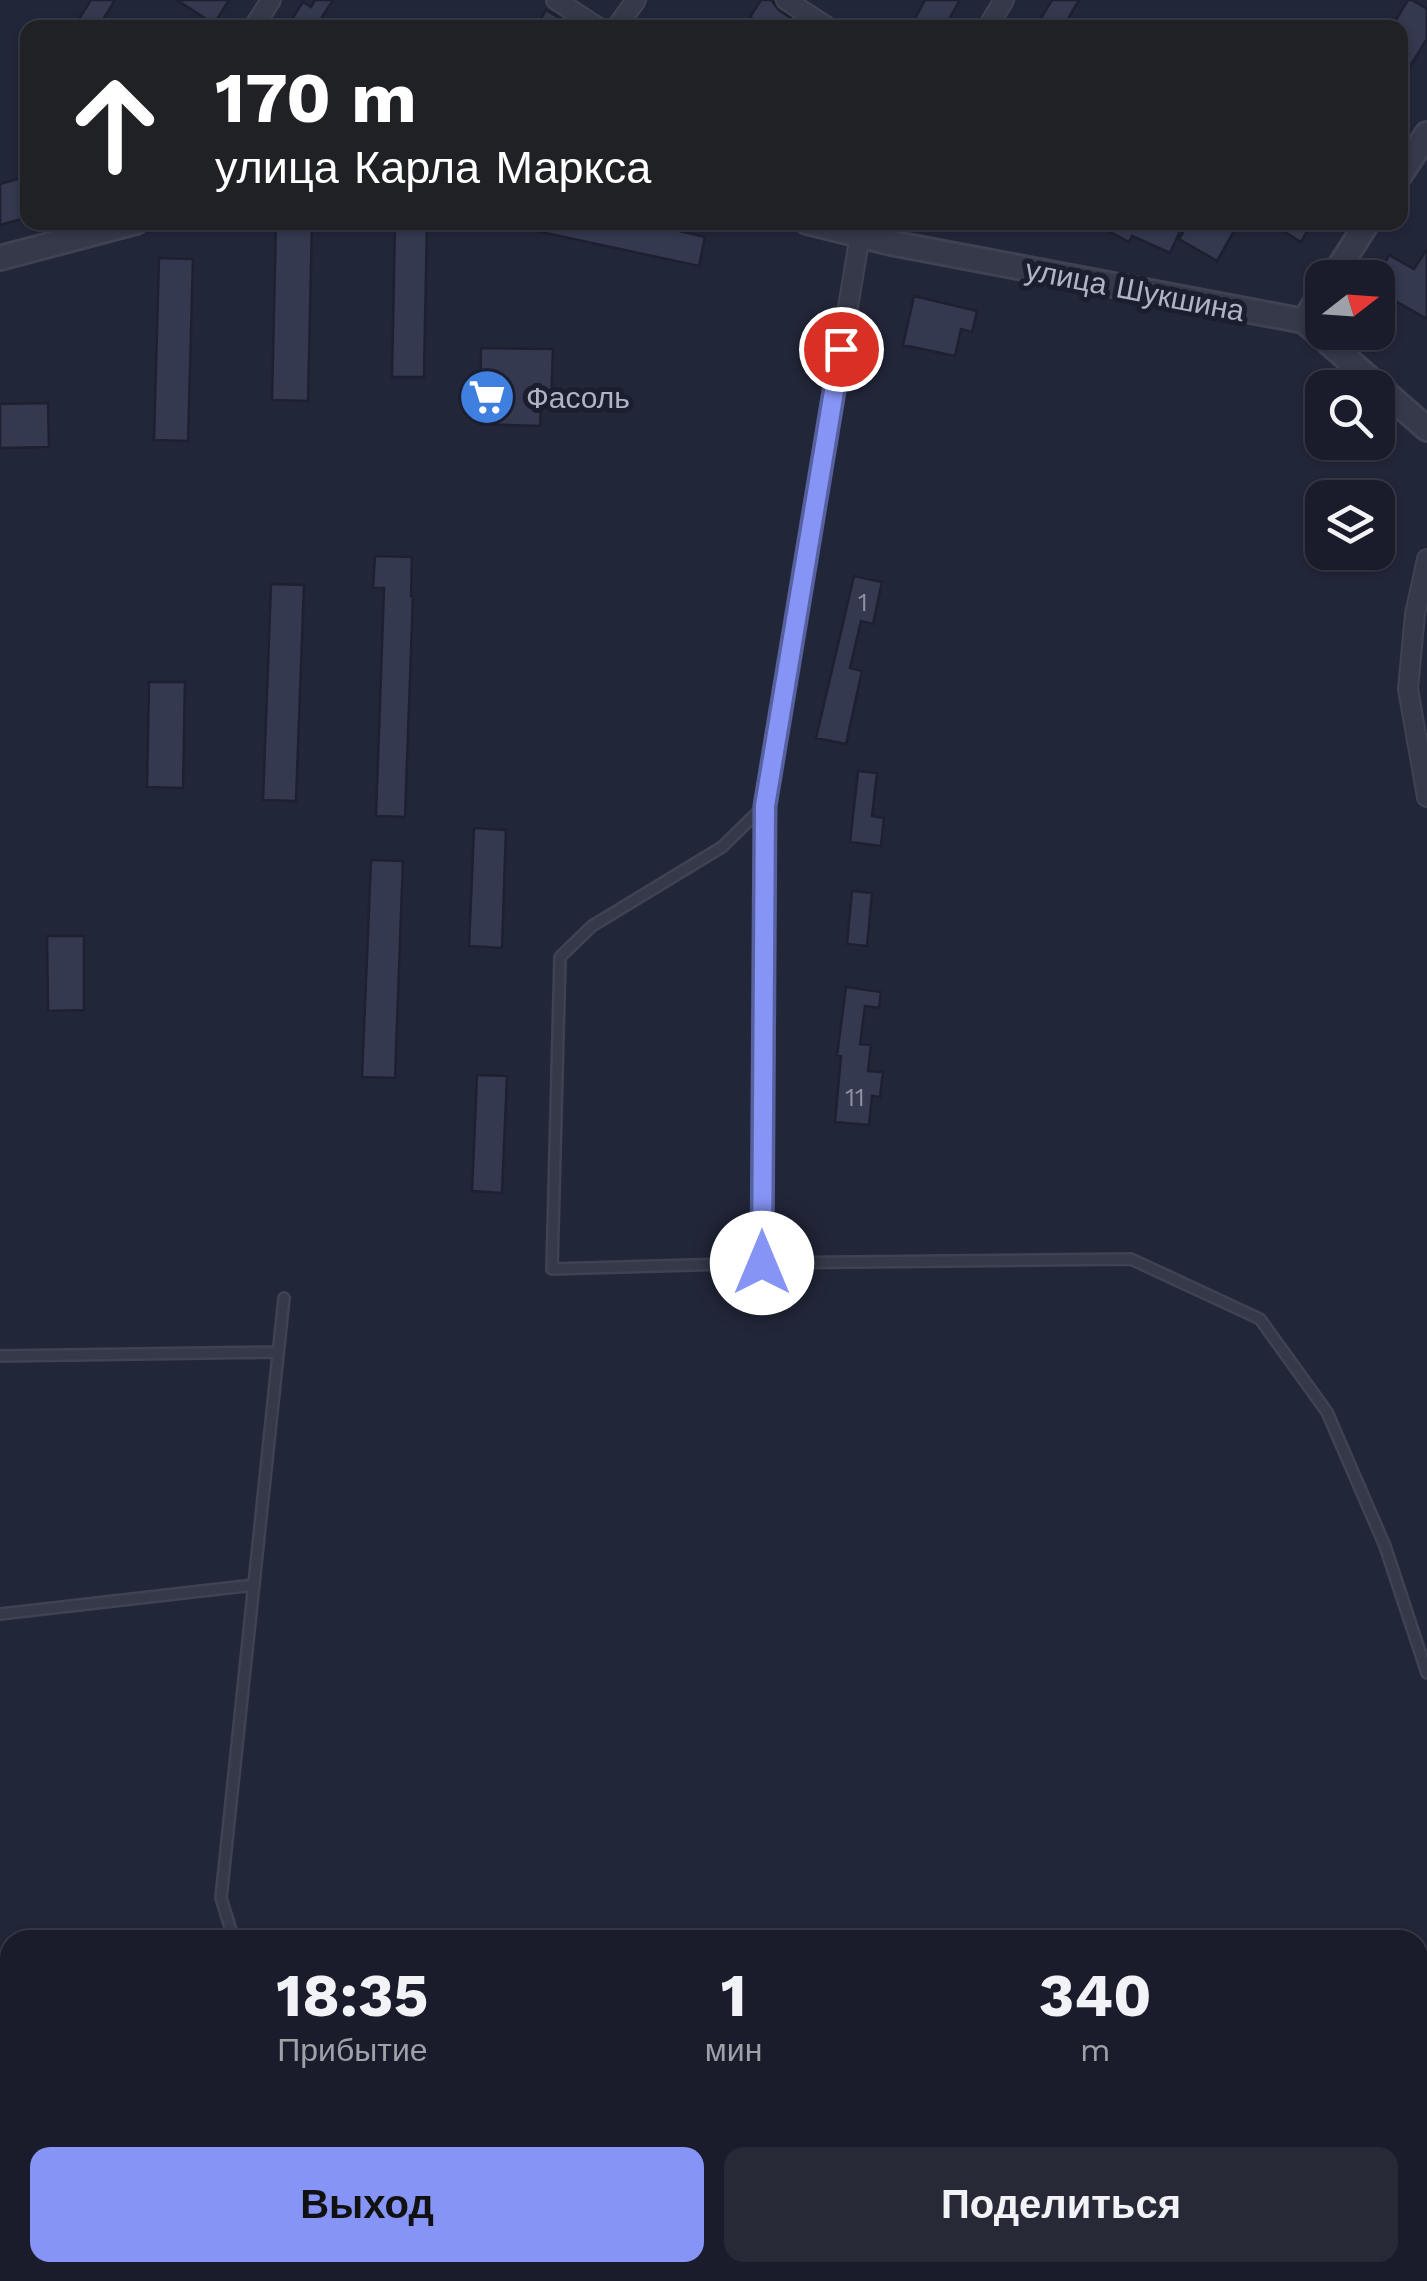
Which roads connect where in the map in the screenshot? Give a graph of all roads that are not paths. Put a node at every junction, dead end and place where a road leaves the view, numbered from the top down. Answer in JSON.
{"nodes":[{"id":1,"x":556,"y":0,"type":"edge"},
{"id":2,"x":786,"y":0,"type":"edge"},
{"id":3,"x":586,"y":20,"type":"edge"},
{"id":4,"x":817,"y":20,"type":"edge"},
{"id":5,"x":1427,"y":134,"type":"edge"},
{"id":6,"x":1408,"y":162,"type":"edge"},
{"id":7,"x":105,"y":230,"type":"edge"},
{"id":8,"x":864,"y":230,"type":"edge"},
{"id":9,"x":866,"y":230,"type":"edge"},
{"id":10,"x":1363,"y":230,"type":"edge"},
{"id":11,"x":0,"y":258,"type":"edge"},
{"id":12,"x":1344,"y":260,"type":"edge"},
{"id":13,"x":1304,"y":321,"type":"joint"},
{"id":14,"x":1427,"y":429,"type":"edge"},
{"id":15,"x":1427,"y":559,"type":"edge"},
{"id":16,"x":1427,"y":797,"type":"edge"},
{"id":17,"x":765,"y":806,"type":"junction"},
{"id":18,"x":762,"y":1263,"type":"junction"},
{"id":19,"x":284,"y":1298,"type":"dead end"},
{"id":20,"x":278,"y":1352,"type":"junction"},
{"id":21,"x":0,"y":1356,"type":"edge"},
{"id":22,"x":254,"y":1585,"type":"junction"},
{"id":23,"x":0,"y":1614,"type":"edge"},
{"id":24,"x":1427,"y":1673,"type":"edge"},
{"id":25,"x":231,"y":1930,"type":"edge"}],
"edges":[{"from":1,"to":3,"type":"street"},
{"from":2,"to":4,"type":"street"},
{"from":5,"to":6,"type":"street"},
{"from":7,"to":11,"type":"street"},
{"from":8,"to":17,"type":"street"},
{"from":9,"to":13,"type":"street","name":"улица Шукшина"},
{"from":10,"to":12,"type":"street"},
{"from":13,"to":14,"type":"street"},
{"from":15,"to":16,"type":"street"},
{"from":17,"to":18,"type":"street"},
{"from":17,"to":18,"type":"lane"},
{"from":18,"to":24,"type":"lane"},
{"from":19,"to":20,"type":"lane"},
{"from":20,"to":21,"type":"lane"},
{"from":20,"to":22,"type":"lane"},
{"from":22,"to":23,"type":"lane"},
{"from":22,"to":25,"type":"lane"}]}
